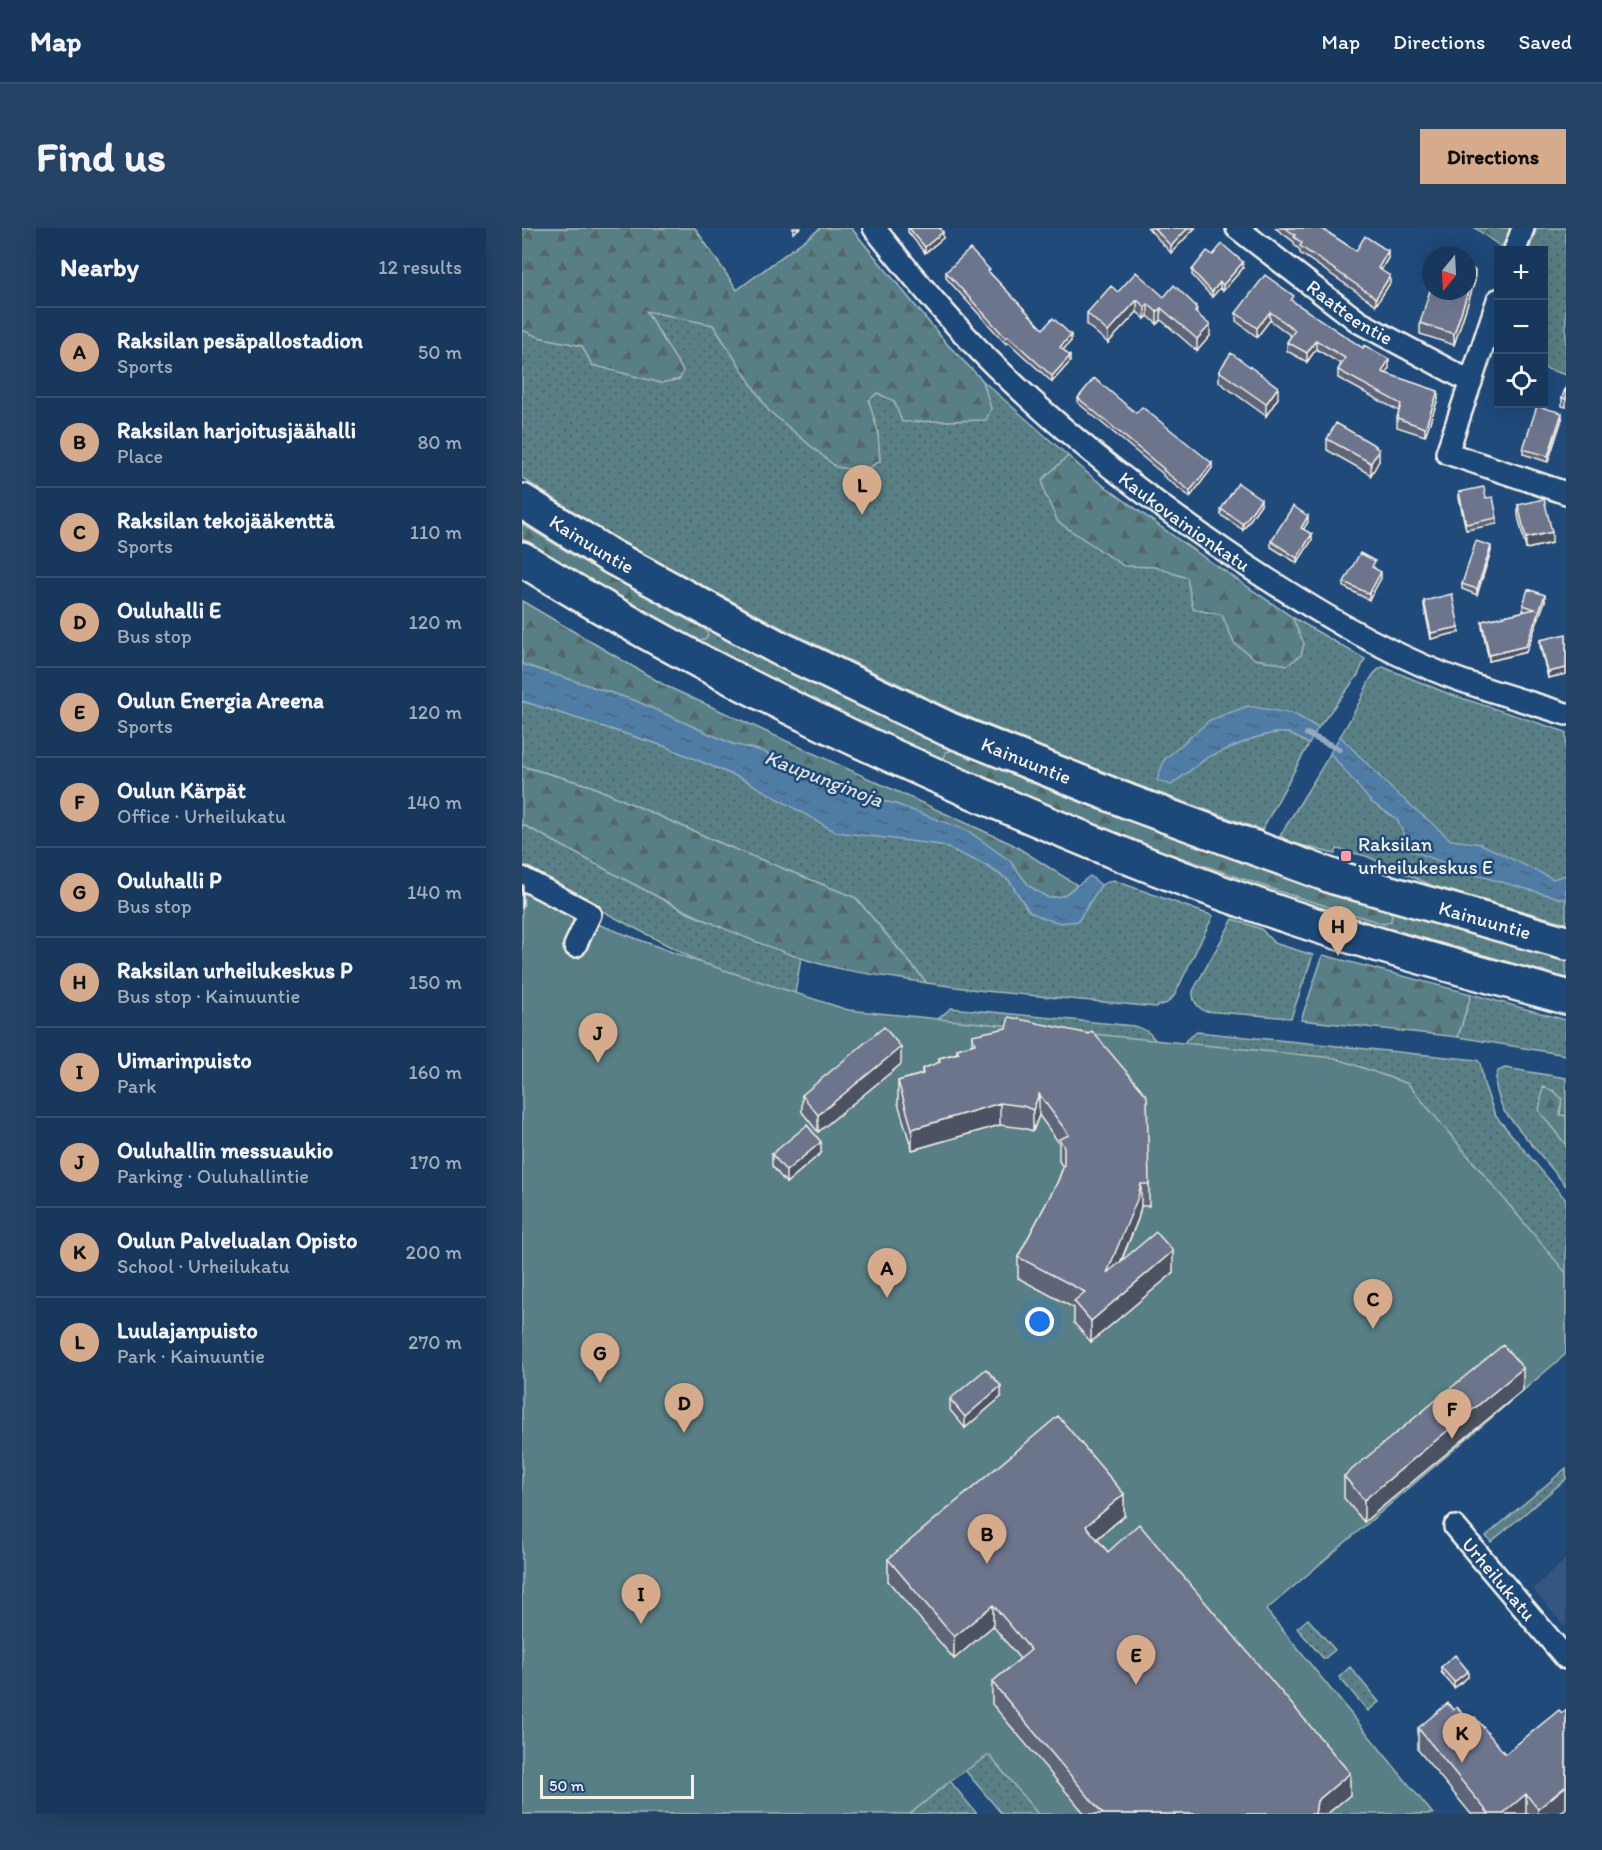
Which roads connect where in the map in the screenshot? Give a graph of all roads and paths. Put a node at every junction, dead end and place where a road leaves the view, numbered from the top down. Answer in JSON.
{"nodes":[{"id":1,"x":874,"y":228,"type":"edge"},
{"id":2,"x":1237,"y":228,"type":"edge"},
{"id":3,"x":1523,"y":228,"type":"edge"},
{"id":4,"x":1516,"y":246,"type":"edge"},
{"id":5,"x":1494,"y":312,"type":"edge"},
{"id":6,"x":1471,"y":382,"type":"junction"},
{"id":7,"x":1566,"y":493,"type":"edge"},
{"id":8,"x":522,"y":501,"type":"edge"},
{"id":9,"x":522,"y":559,"type":"edge"},
{"id":10,"x":1566,"y":714,"type":"edge"},
{"id":11,"x":522,"y":878,"type":"edge"},
{"id":12,"x":1566,"y":943,"type":"edge"},
{"id":13,"x":575,"y":946,"type":"dead end"},
{"id":14,"x":1566,"y":997,"type":"edge"},
{"id":15,"x":1455,"y":1527,"type":"dead end"},
{"id":16,"x":1566,"y":1658,"type":"edge"}],
"edges":[{"from":1,"to":10,"type":"street","name":"Kaukovainionkatu"},
{"from":2,"to":6,"type":"street","name":"Raatteentie"},
{"from":3,"to":4,"type":"street"},
{"from":5,"to":6,"type":"street"},
{"from":6,"to":7,"type":"street"},
{"from":8,"to":12,"type":"highway","name":"Kainuuntie"},
{"from":9,"to":14,"type":"highway"},
{"from":11,"to":13,"type":"street"},
{"from":15,"to":16,"type":"street","name":"Urheilukatu"}]}
